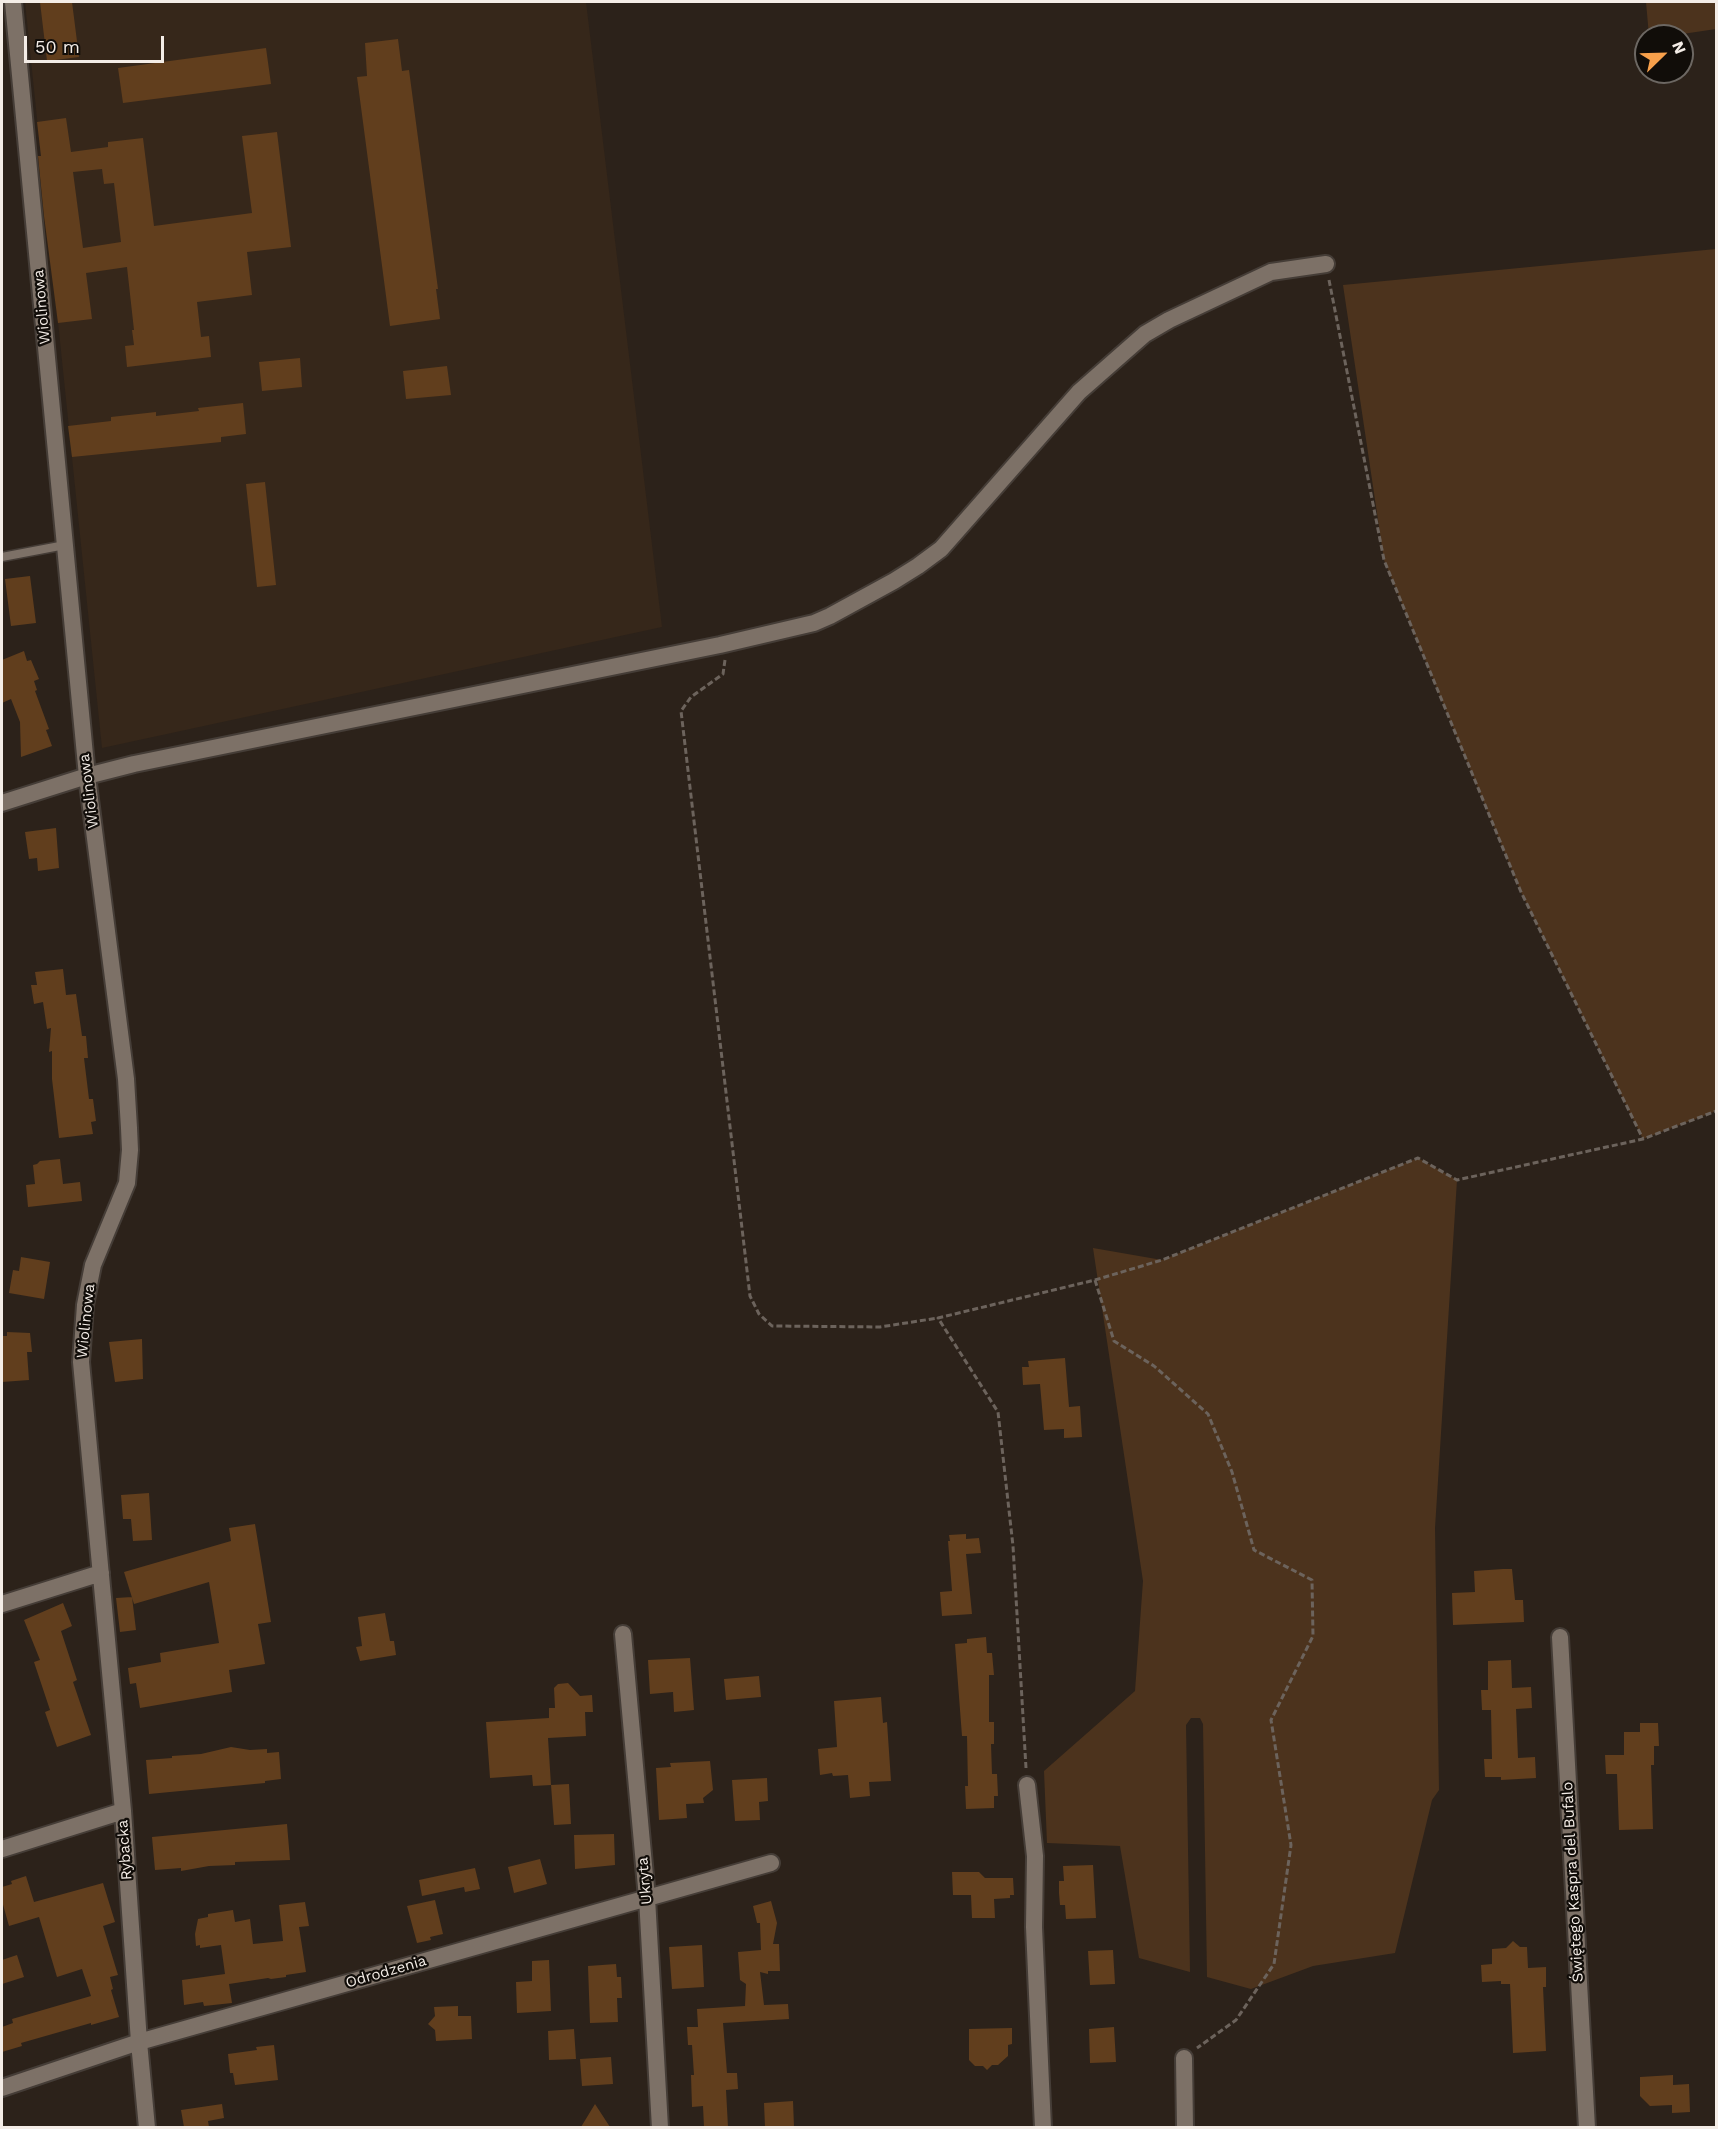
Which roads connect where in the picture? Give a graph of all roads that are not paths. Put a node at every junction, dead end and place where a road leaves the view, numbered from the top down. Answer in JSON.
{"nodes":[{"id":1,"x":13,"y":2,"type":"edge"},
{"id":2,"x":1326,"y":264,"type":"road end"},
{"id":3,"x":65,"y":545,"type":"junction"},
{"id":4,"x":2,"y":557,"type":"edge"},
{"id":5,"x":87,"y":776,"type":"junction"},
{"id":6,"x":2,"y":803,"type":"edge"},
{"id":7,"x":100,"y":1573,"type":"junction"},
{"id":8,"x":2,"y":1604,"type":"edge"},
{"id":9,"x":623,"y":1634,"type":"dead end"},
{"id":10,"x":1560,"y":1637,"type":"dead end"},
{"id":11,"x":1027,"y":1785,"type":"road end"},
{"id":12,"x":123,"y":1811,"type":"junction"},
{"id":13,"x":2,"y":1850,"type":"edge"},
{"id":14,"x":771,"y":1863,"type":"dead end"},
{"id":15,"x":647,"y":1898,"type":"junction"},
{"id":16,"x":139,"y":2042,"type":"junction"},
{"id":17,"x":1184,"y":2058,"type":"road end"},
{"id":18,"x":2,"y":2088,"type":"edge"},
{"id":19,"x":147,"y":2127,"type":"edge"},
{"id":20,"x":660,"y":2127,"type":"edge"},
{"id":21,"x":1042,"y":2127,"type":"edge"},
{"id":22,"x":1185,"y":2127,"type":"edge"},
{"id":23,"x":1587,"y":2127,"type":"edge"}],
"edges":[{"from":1,"to":3,"type":"street","name":"Wiolinowa"},
{"from":2,"to":5,"type":"street"},
{"from":3,"to":4,"type":"lane"},
{"from":3,"to":5,"type":"street","name":"Wiolinowa"},
{"from":5,"to":6,"type":"street"},
{"from":5,"to":7,"type":"street","name":"Wiolinowa"},
{"from":7,"to":8,"type":"street"},
{"from":7,"to":12,"type":"street","name":"Rybacka"},
{"from":9,"to":15,"type":"street","name":"Ukryta"},
{"from":10,"to":23,"type":"street","name":"Świętego Kaspra del Bufalo"},
{"from":11,"to":21,"type":"street"},
{"from":12,"to":13,"type":"street"},
{"from":12,"to":16,"type":"street","name":"Rybacka"},
{"from":14,"to":15,"type":"street","name":"Odrodzenia"},
{"from":15,"to":16,"type":"street","name":"Odrodzenia"},
{"from":15,"to":20,"type":"street","name":"Ukryta"},
{"from":16,"to":18,"type":"street","name":"Odrodzenia"},
{"from":16,"to":19,"type":"street","name":"Rybacka"},
{"from":17,"to":22,"type":"street"}]}
